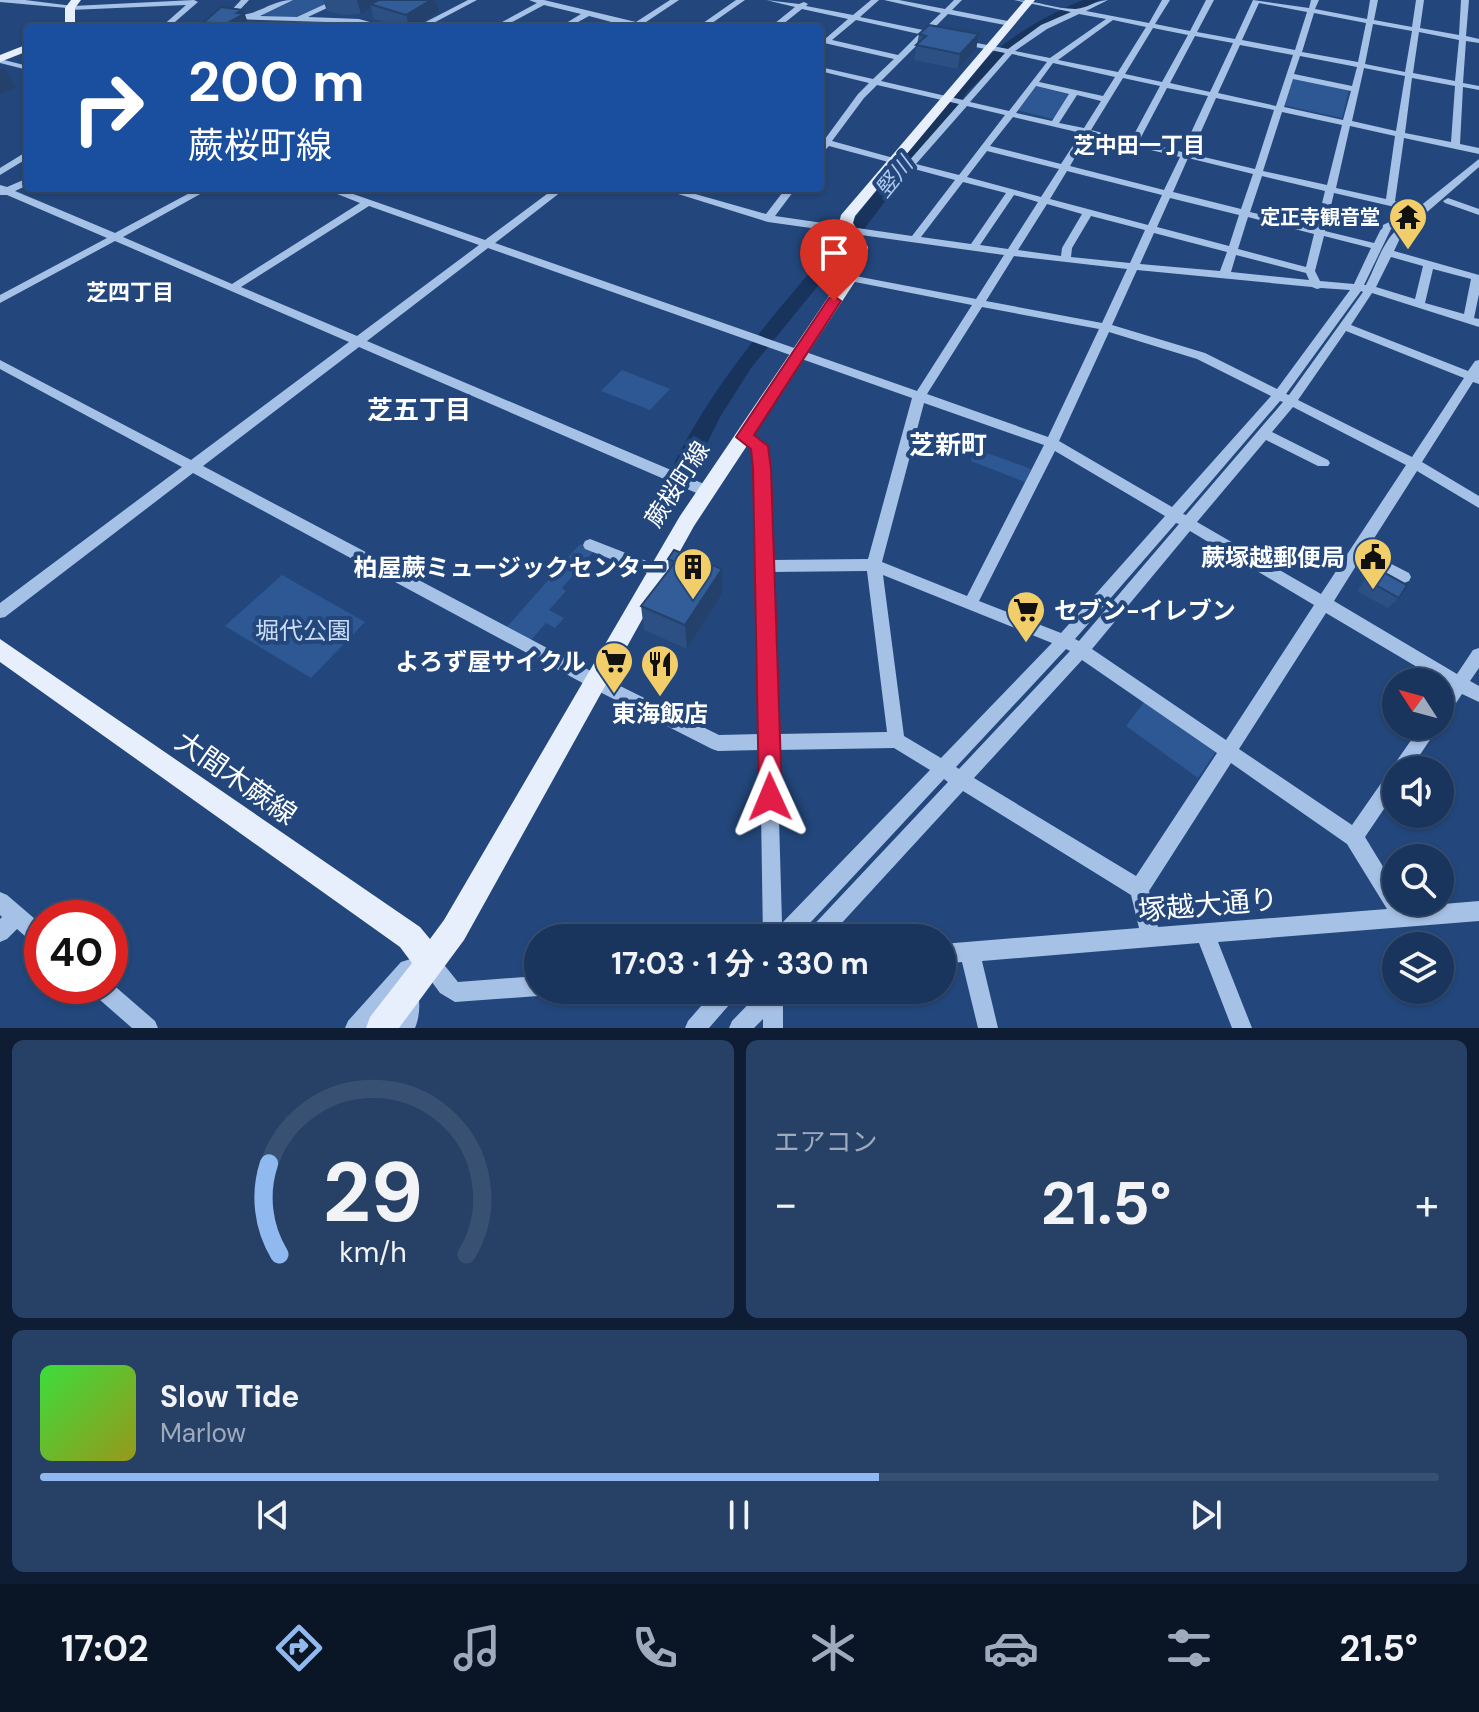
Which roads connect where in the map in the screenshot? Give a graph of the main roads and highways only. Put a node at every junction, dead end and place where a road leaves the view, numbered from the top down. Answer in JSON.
{"nodes":[{"id":1,"x":1025,"y":1,"type":"edge"},
{"id":2,"x":24,"y":49,"type":"edge"},
{"id":3,"x":0,"y":60,"type":"edge"},
{"id":4,"x":0,"y":649,"type":"edge"},
{"id":5,"x":430,"y":963,"type":"junction"},
{"id":6,"x":391,"y":1025,"type":"edge"}],
"edges":[{"from":1,"to":5,"type":"main road","name":"蕨桜町線"},
{"from":2,"to":3,"type":"main road"},
{"from":4,"to":5,"type":"main road","name":"大間木蕨線"},
{"from":5,"to":6,"type":"main road","name":"蕨桜町線"}]}
